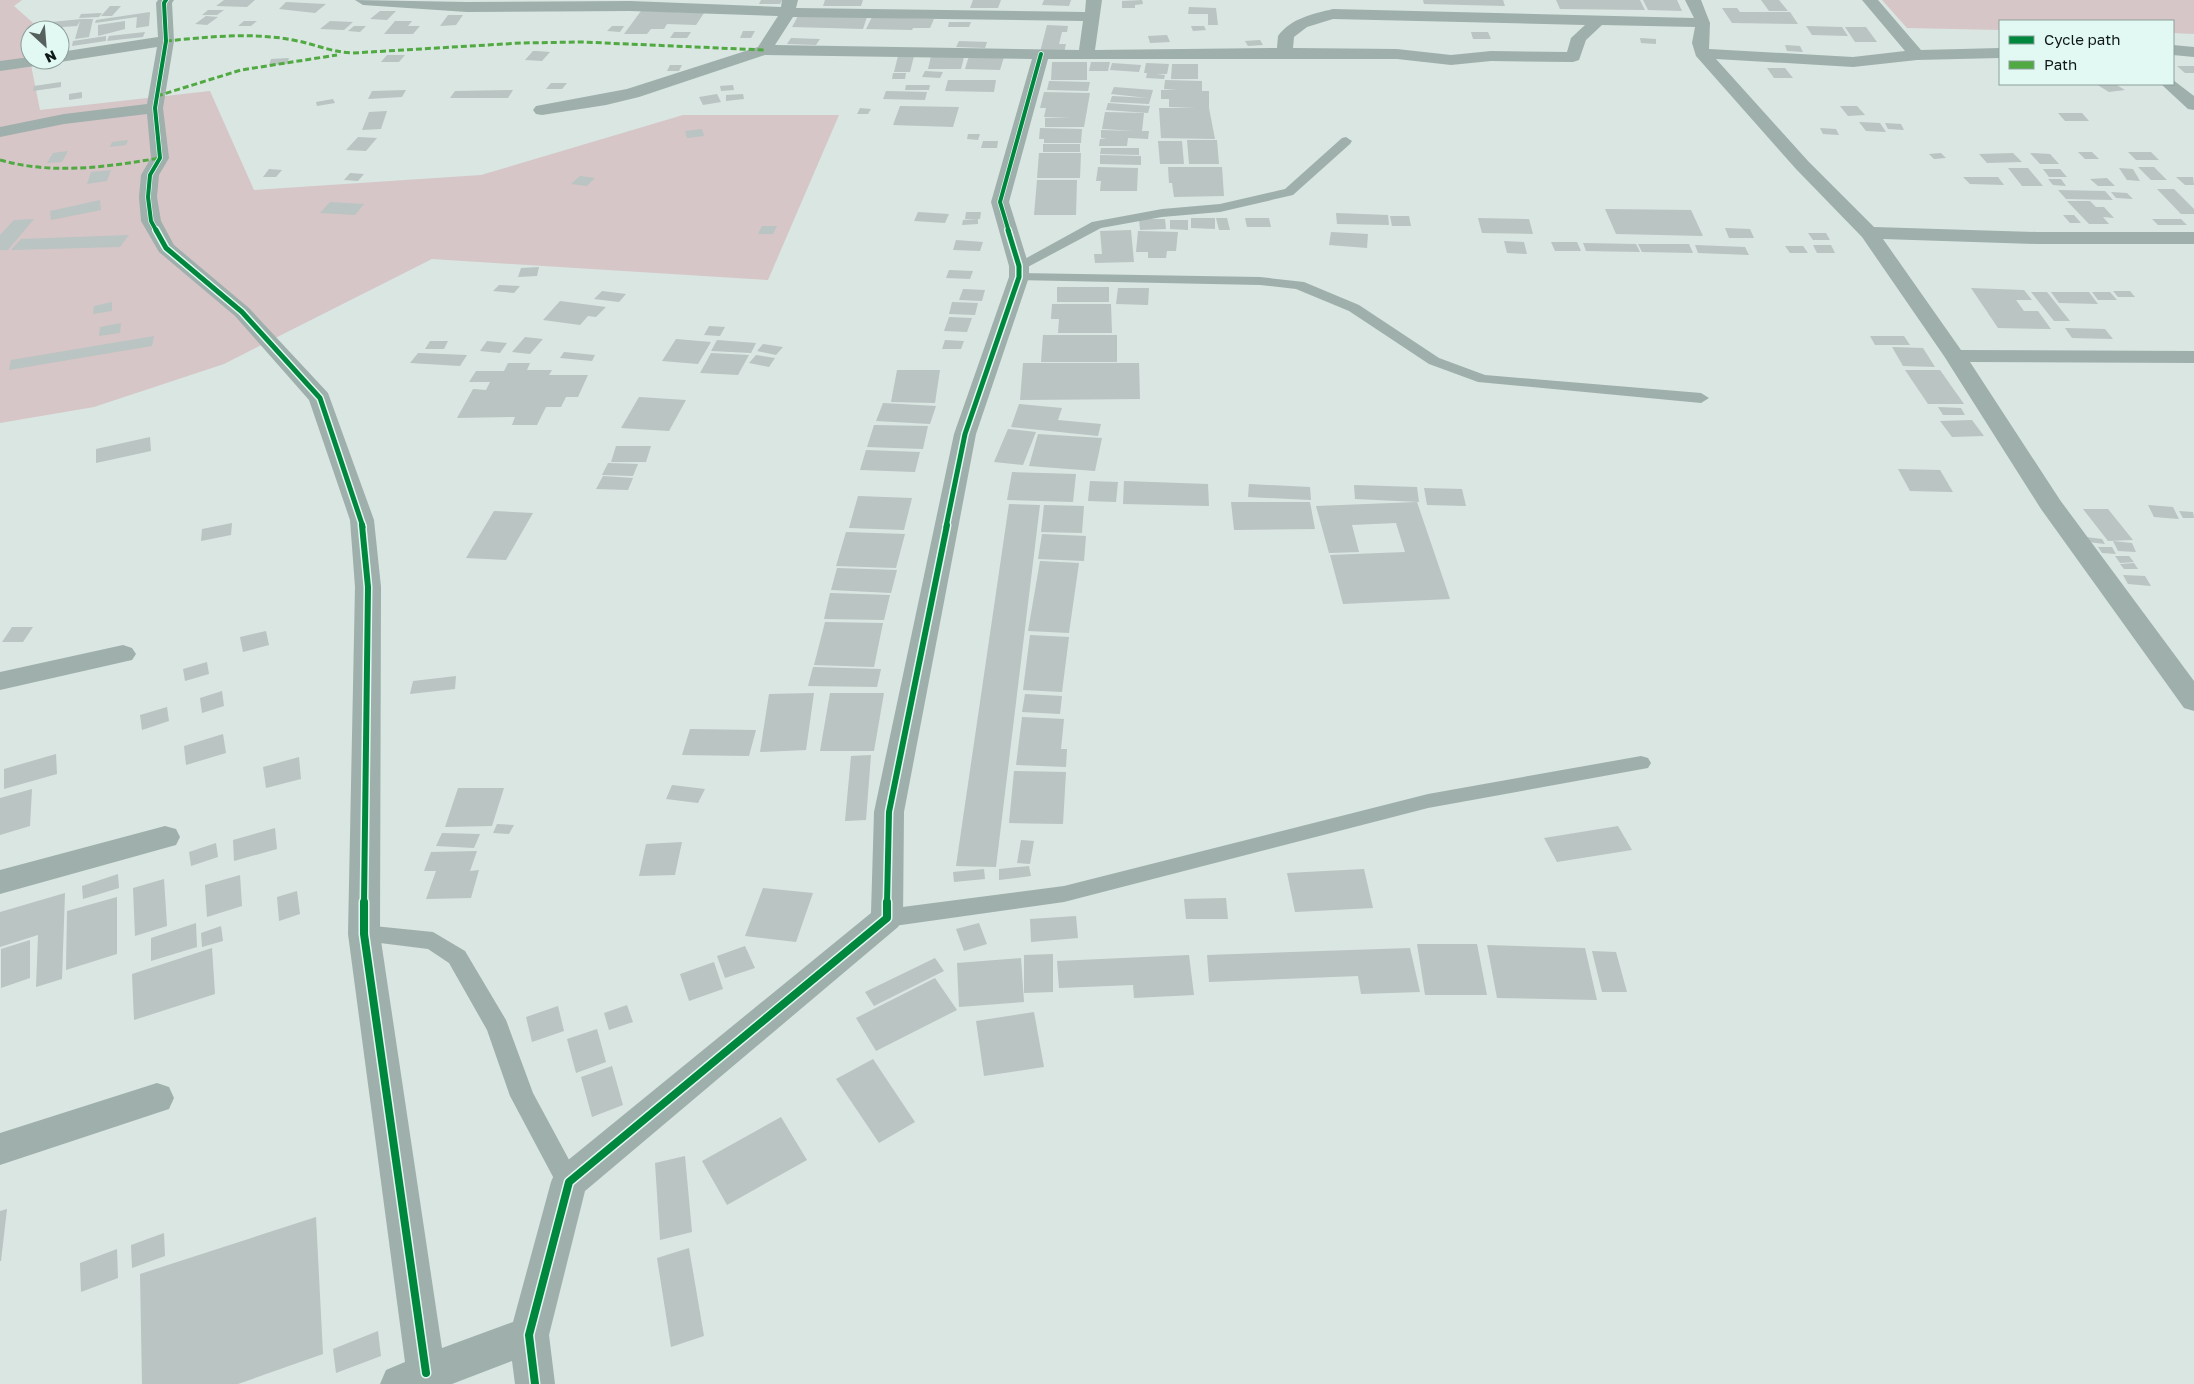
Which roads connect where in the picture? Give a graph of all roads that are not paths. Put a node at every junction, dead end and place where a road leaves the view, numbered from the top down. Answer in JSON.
{"nodes":[{"id":1,"x":166,"y":0,"type":"edge"},
{"id":2,"x":362,"y":0,"type":"edge"},
{"id":3,"x":1094,"y":0,"type":"edge"},
{"id":4,"x":1693,"y":0,"type":"edge"},
{"id":5,"x":1870,"y":0,"type":"edge"},
{"id":6,"x":789,"y":6,"type":"edge"},
{"id":7,"x":1093,"y":17,"type":"junction"},
{"id":8,"x":1599,"y":20,"type":"junction"},
{"id":9,"x":1701,"y":23,"type":"junction"},
{"id":10,"x":166,"y":41,"type":"junction"},
{"id":11,"x":764,"y":50,"type":"junction"},
{"id":12,"x":2174,"y":50,"type":"edge"},
{"id":13,"x":2194,"y":52,"type":"edge"},
{"id":14,"x":1285,"y":53,"type":"junction"},
{"id":15,"x":1702,"y":53,"type":"junction"},
{"id":16,"x":1999,"y":53,"type":"edge"},
{"id":17,"x":1041,"y":54,"type":"junction"},
{"id":18,"x":70,"y":55,"type":"edge"},
{"id":19,"x":1086,"y":55,"type":"junction"},
{"id":20,"x":1917,"y":55,"type":"junction"},
{"id":21,"x":20,"y":63,"type":"edge"},
{"id":22,"x":0,"y":66,"type":"edge"},
{"id":23,"x":2170,"y":85,"type":"edge"},
{"id":24,"x":2194,"y":105,"type":"edge"},
{"id":25,"x":155,"y":108,"type":"junction"},
{"id":26,"x":542,"y":110,"type":"dead end"},
{"id":27,"x":0,"y":132,"type":"edge"},
{"id":28,"x":1346,"y":141,"type":"dead end"},
{"id":29,"x":1869,"y":234,"type":"junction"},
{"id":30,"x":2194,"y":238,"type":"edge"},
{"id":31,"x":1020,"y":272,"type":"junction"},
{"id":32,"x":1955,"y":356,"type":"junction"},
{"id":33,"x":2194,"y":357,"type":"edge"},
{"id":34,"x":1701,"y":398,"type":"dead end"},
{"id":35,"x":123,"y":654,"type":"dead end"},
{"id":36,"x":0,"y":681,"type":"edge"},
{"id":37,"x":2194,"y":701,"type":"edge"},
{"id":38,"x":1641,"y":763,"type":"dead end"},
{"id":39,"x":165,"y":837,"type":"dead end"},
{"id":40,"x":0,"y":882,"type":"edge"},
{"id":41,"x":887,"y":918,"type":"junction"},
{"id":42,"x":364,"y":934,"type":"junction"},
{"id":43,"x":157,"y":1098,"type":"dead end"},
{"id":44,"x":0,"y":1149,"type":"edge"},
{"id":45,"x":569,"y":1182,"type":"junction"},
{"id":46,"x":529,"y":1335,"type":"junction"},
{"id":47,"x":413,"y":1379,"type":"edge"},
{"id":48,"x":536,"y":1384,"type":"edge"}],
"edges":[{"from":1,"to":10,"type":"street"},
{"from":2,"to":6,"type":"street"},
{"from":3,"to":7,"type":"street"},
{"from":4,"to":9,"type":"street"},
{"from":5,"to":20,"type":"street"},
{"from":6,"to":7,"type":"street"},
{"from":6,"to":11,"type":"street"},
{"from":7,"to":19,"type":"street"},
{"from":8,"to":9,"type":"street"},
{"from":8,"to":14,"type":"street"},
{"from":8,"to":14,"type":"street"},
{"from":9,"to":15,"type":"street"},
{"from":10,"to":18,"type":"street"},
{"from":10,"to":25,"type":"street"},
{"from":11,"to":17,"type":"street"},
{"from":11,"to":26,"type":"street"},
{"from":12,"to":13,"type":"street"},
{"from":14,"to":19,"type":"street"},
{"from":15,"to":20,"type":"street"},
{"from":15,"to":29,"type":"street"},
{"from":16,"to":20,"type":"street"},
{"from":17,"to":19,"type":"street"},
{"from":17,"to":31,"type":"street"},
{"from":21,"to":22,"type":"street"},
{"from":23,"to":24,"type":"street"},
{"from":25,"to":27,"type":"street"},
{"from":25,"to":42,"type":"street"},
{"from":28,"to":31,"type":"lane"},
{"from":29,"to":30,"type":"street"},
{"from":29,"to":32,"type":"street"},
{"from":31,"to":34,"type":"lane"},
{"from":31,"to":41,"type":"street"},
{"from":32,"to":33,"type":"street"},
{"from":32,"to":37,"type":"street"},
{"from":35,"to":36,"type":"street"},
{"from":38,"to":41,"type":"lane"},
{"from":39,"to":40,"type":"street"},
{"from":41,"to":45,"type":"street"},
{"from":42,"to":45,"type":"lane"},
{"from":42,"to":47,"type":"street"},
{"from":43,"to":44,"type":"street"},
{"from":45,"to":46,"type":"street"},
{"from":46,"to":47,"type":"street"},
{"from":46,"to":48,"type":"street"}]}
